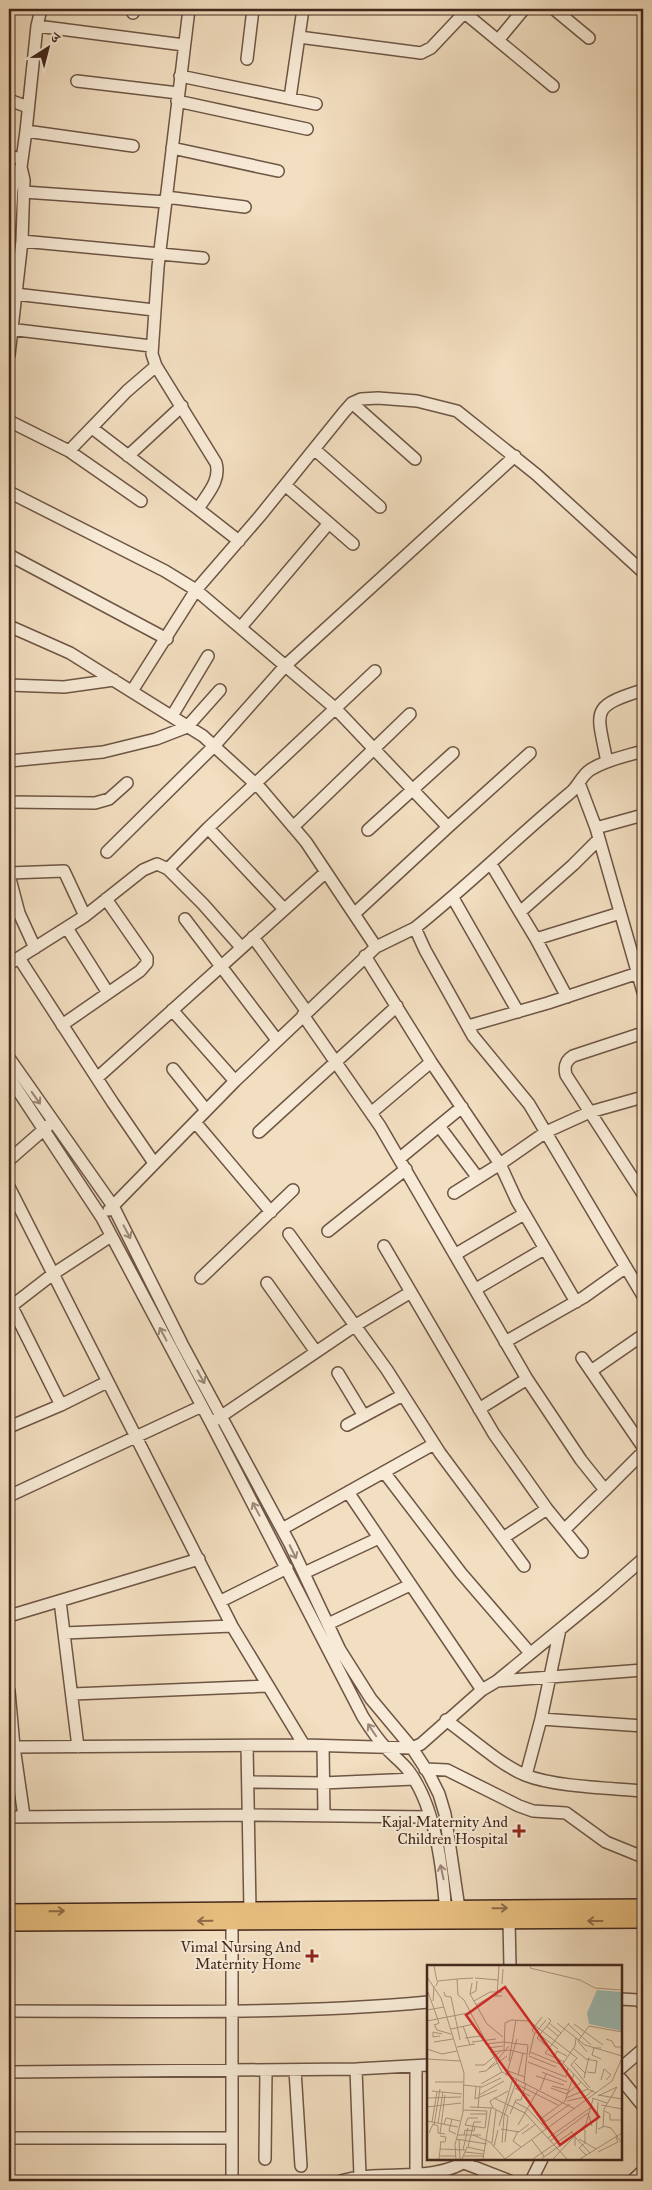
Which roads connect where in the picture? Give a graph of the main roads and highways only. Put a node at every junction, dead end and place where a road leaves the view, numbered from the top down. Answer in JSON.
{"nodes":[{"id":1,"x":643,"y":1907,"type":"edge"},
{"id":2,"x":9,"y":1912,"type":"edge"},
{"id":3,"x":232,"y":1915,"type":"junction"},
{"id":4,"x":453,"y":1915,"type":"junction"},
{"id":5,"x":643,"y":1920,"type":"edge"},
{"id":6,"x":9,"y":1923,"type":"edge"}],
"edges":[{"from":4,"to":1,"type":"main road","one_way":true},
{"from":2,"to":3,"type":"main road","one_way":true},
{"from":3,"to":4,"type":"main road"},
{"from":3,"to":4,"type":"main road"},
{"from":3,"to":6,"type":"main road","one_way":true},
{"from":5,"to":4,"type":"main road","one_way":true}]}
